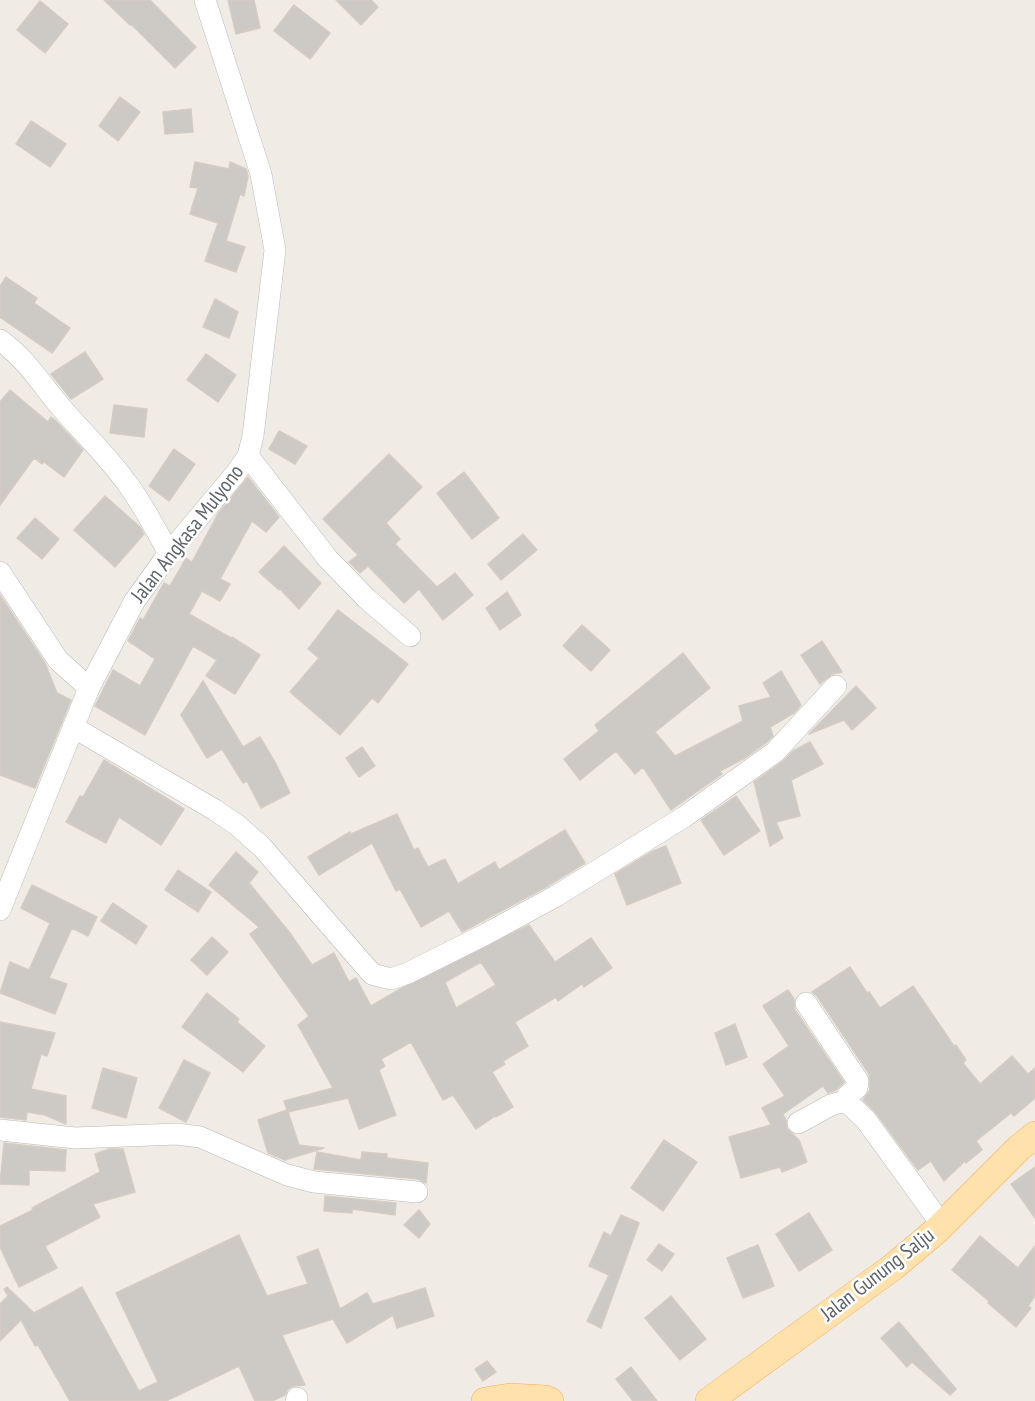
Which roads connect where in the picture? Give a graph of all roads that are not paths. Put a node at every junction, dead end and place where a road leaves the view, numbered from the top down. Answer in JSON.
{"nodes":[{"id":1,"x":205,"y":0,"type":"edge"},
{"id":2,"x":0,"y":340,"type":"edge"},
{"id":3,"x":248,"y":456,"type":"junction"},
{"id":4,"x":169,"y":554,"type":"junction"},
{"id":5,"x":0,"y":572,"type":"edge"},
{"id":6,"x":410,"y":636,"type":"dead end"},
{"id":7,"x":836,"y":686,"type":"dead end"},
{"id":8,"x":89,"y":688,"type":"junction"},
{"id":9,"x":73,"y":727,"type":"junction"},
{"id":10,"x":5,"y":883,"type":"edge"},
{"id":11,"x":0,"y":910,"type":"edge"},
{"id":12,"x":806,"y":1003,"type":"dead end"},
{"id":13,"x":845,"y":1103,"type":"junction"},
{"id":14,"x":798,"y":1123,"type":"dead end"},
{"id":15,"x":0,"y":1130,"type":"edge"},
{"id":16,"x":1035,"y":1135,"type":"edge"},
{"id":17,"x":417,"y":1192,"type":"dead end"},
{"id":18,"x":942,"y":1225,"type":"junction"},
{"id":19,"x":485,"y":1401,"type":"edge"},
{"id":20,"x":550,"y":1401,"type":"edge"},
{"id":21,"x":709,"y":1401,"type":"edge"}],
"edges":[{"from":1,"to":3,"type":"street","name":"Jalan Angkasa Mulyono"},
{"from":2,"to":4,"type":"street"},
{"from":3,"to":4,"type":"street","name":"Jalan Angkasa Mulyono"},
{"from":3,"to":6,"type":"street"},
{"from":4,"to":8,"type":"street","name":"Jalan Angkasa Mulyono"},
{"from":5,"to":8,"type":"street"},
{"from":7,"to":9,"type":"street"},
{"from":8,"to":9,"type":"street","name":"Jalan Angkasa Mulyono"},
{"from":9,"to":10,"type":"street","name":"Jalan Angkasa Mulyono"},
{"from":10,"to":11,"type":"street","name":"Jalan Angkasa Mulyono"},
{"from":12,"to":13,"type":"street"},
{"from":13,"to":14,"type":"street"},
{"from":13,"to":18,"type":"street"},
{"from":15,"to":17,"type":"street"},
{"from":16,"to":18,"type":"main road","name":"Jalan Gunung Salju"},
{"from":18,"to":21,"type":"main road","name":"Jalan Gunung Salju"},
{"from":19,"to":20,"type":"main road"}]}
